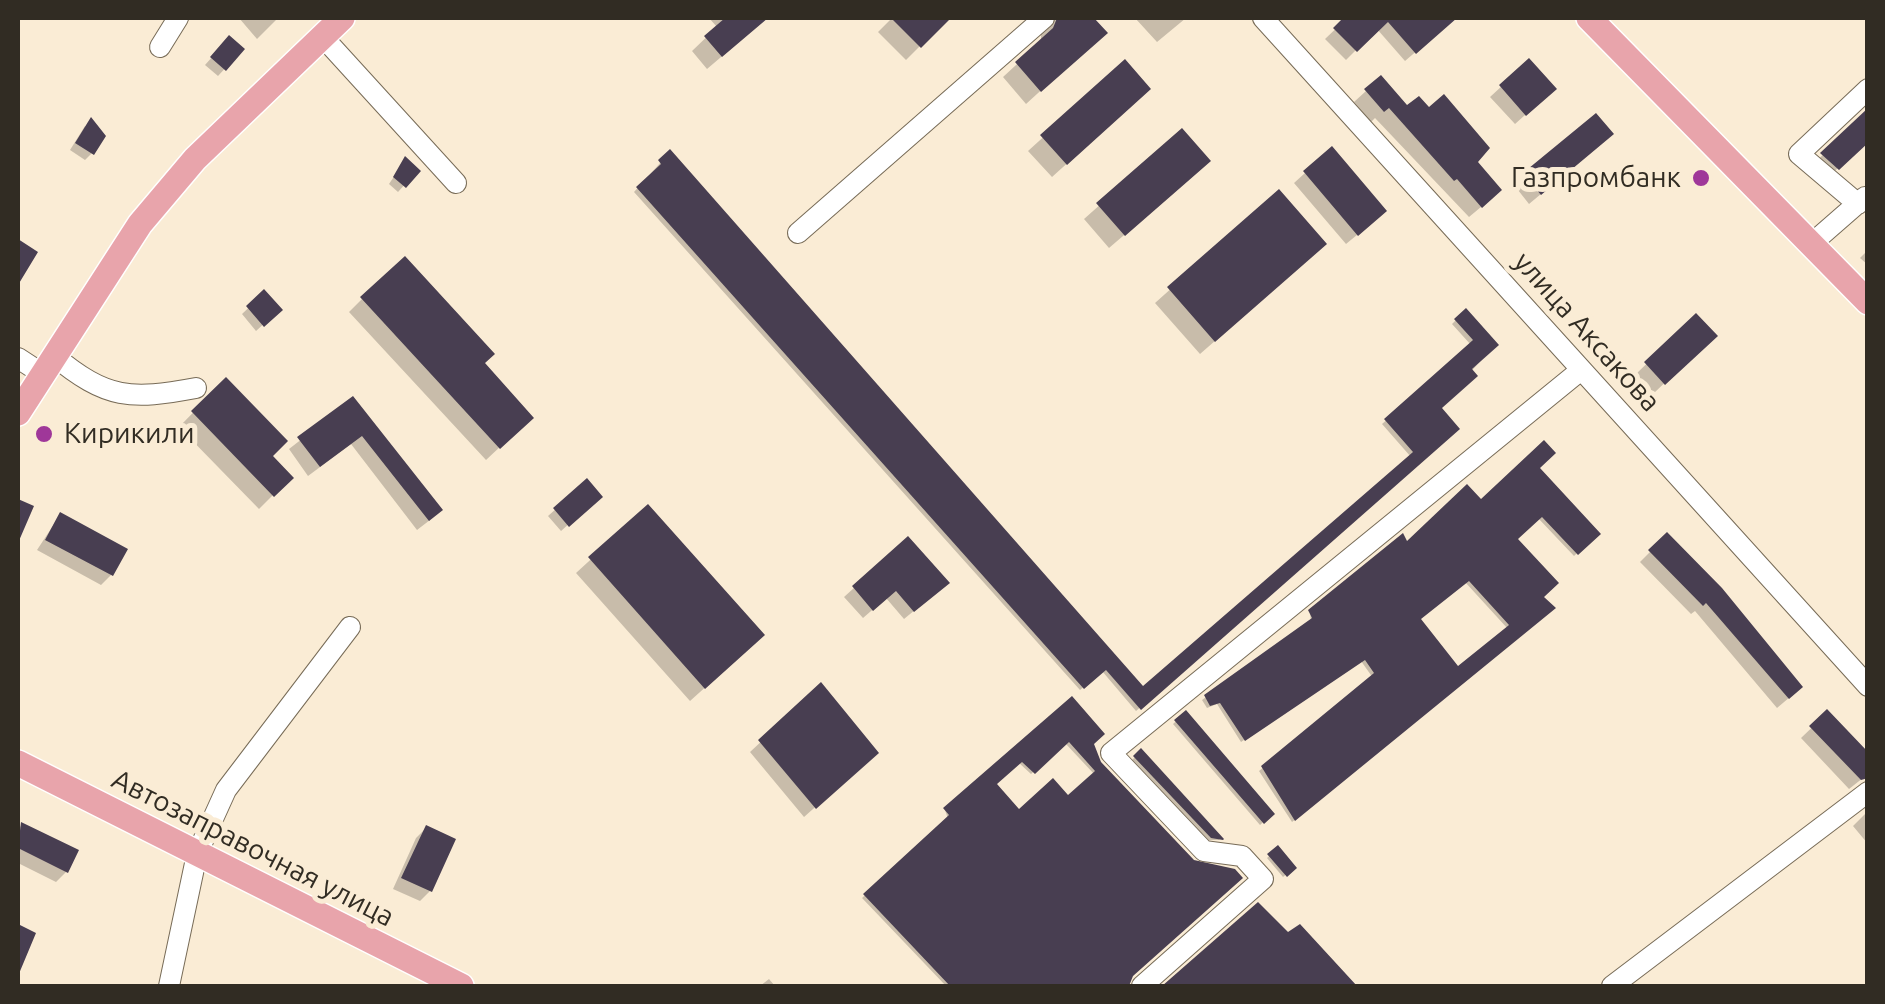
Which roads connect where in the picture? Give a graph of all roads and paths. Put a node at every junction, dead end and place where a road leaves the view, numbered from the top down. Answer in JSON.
{"nodes":[{"id":1,"x":178,"y":18,"type":"edge"},
{"id":2,"x":342,"y":18,"type":"edge"},
{"id":3,"x":1044,"y":18,"type":"edge"},
{"id":4,"x":1263,"y":18,"type":"edge"},
{"id":5,"x":1589,"y":18,"type":"edge"},
{"id":6,"x":322,"y":36,"type":"junction"},
{"id":7,"x":160,"y":46,"type":"dead end"},
{"id":8,"x":1868,"y":89,"type":"edge"},
{"id":9,"x":456,"y":183,"type":"dead end"},
{"id":10,"x":1862,"y":200,"type":"edge"},
{"id":11,"x":798,"y":233,"type":"dead end"},
{"id":12,"x":1810,"y":245,"type":"junction"},
{"id":13,"x":1868,"y":302,"type":"edge"},
{"id":14,"x":18,"y":358,"type":"edge"},
{"id":15,"x":47,"y":364,"type":"junction"},
{"id":16,"x":1581,"y":370,"type":"junction"},
{"id":17,"x":196,"y":388,"type":"dead end"},
{"id":18,"x":18,"y":413,"type":"edge"},
{"id":19,"x":350,"y":627,"type":"dead end"},
{"id":20,"x":1868,"y":686,"type":"edge"},
{"id":21,"x":18,"y":764,"type":"edge"},
{"id":22,"x":1868,"y":792,"type":"edge"},
{"id":23,"x":198,"y":854,"type":"junction"},
{"id":24,"x":169,"y":986,"type":"edge"},
{"id":25,"x":461,"y":986,"type":"edge"},
{"id":26,"x":1142,"y":986,"type":"edge"},
{"id":27,"x":1612,"y":986,"type":"edge"}],
"edges":[{"from":1,"to":7,"type":"street"},
{"from":2,"to":6,"type":"main road"},
{"from":3,"to":11,"type":"street"},
{"from":4,"to":16,"type":"street","name":"улица Аксакова"},
{"from":5,"to":12,"type":"main road"},
{"from":6,"to":9,"type":"street"},
{"from":6,"to":15,"type":"main road"},
{"from":8,"to":10,"type":"street"},
{"from":10,"to":12,"type":"street"},
{"from":12,"to":13,"type":"main road"},
{"from":14,"to":15,"type":"street"},
{"from":15,"to":17,"type":"street"},
{"from":15,"to":18,"type":"main road"},
{"from":16,"to":20,"type":"street","name":"улица Аксакова"},
{"from":16,"to":26,"type":"street"},
{"from":19,"to":23,"type":"street"},
{"from":21,"to":23,"type":"main road","name":"Автозаправочная улица"},
{"from":22,"to":27,"type":"street"},
{"from":23,"to":24,"type":"street"},
{"from":23,"to":25,"type":"main road","name":"Автозаправочная улица"}]}
